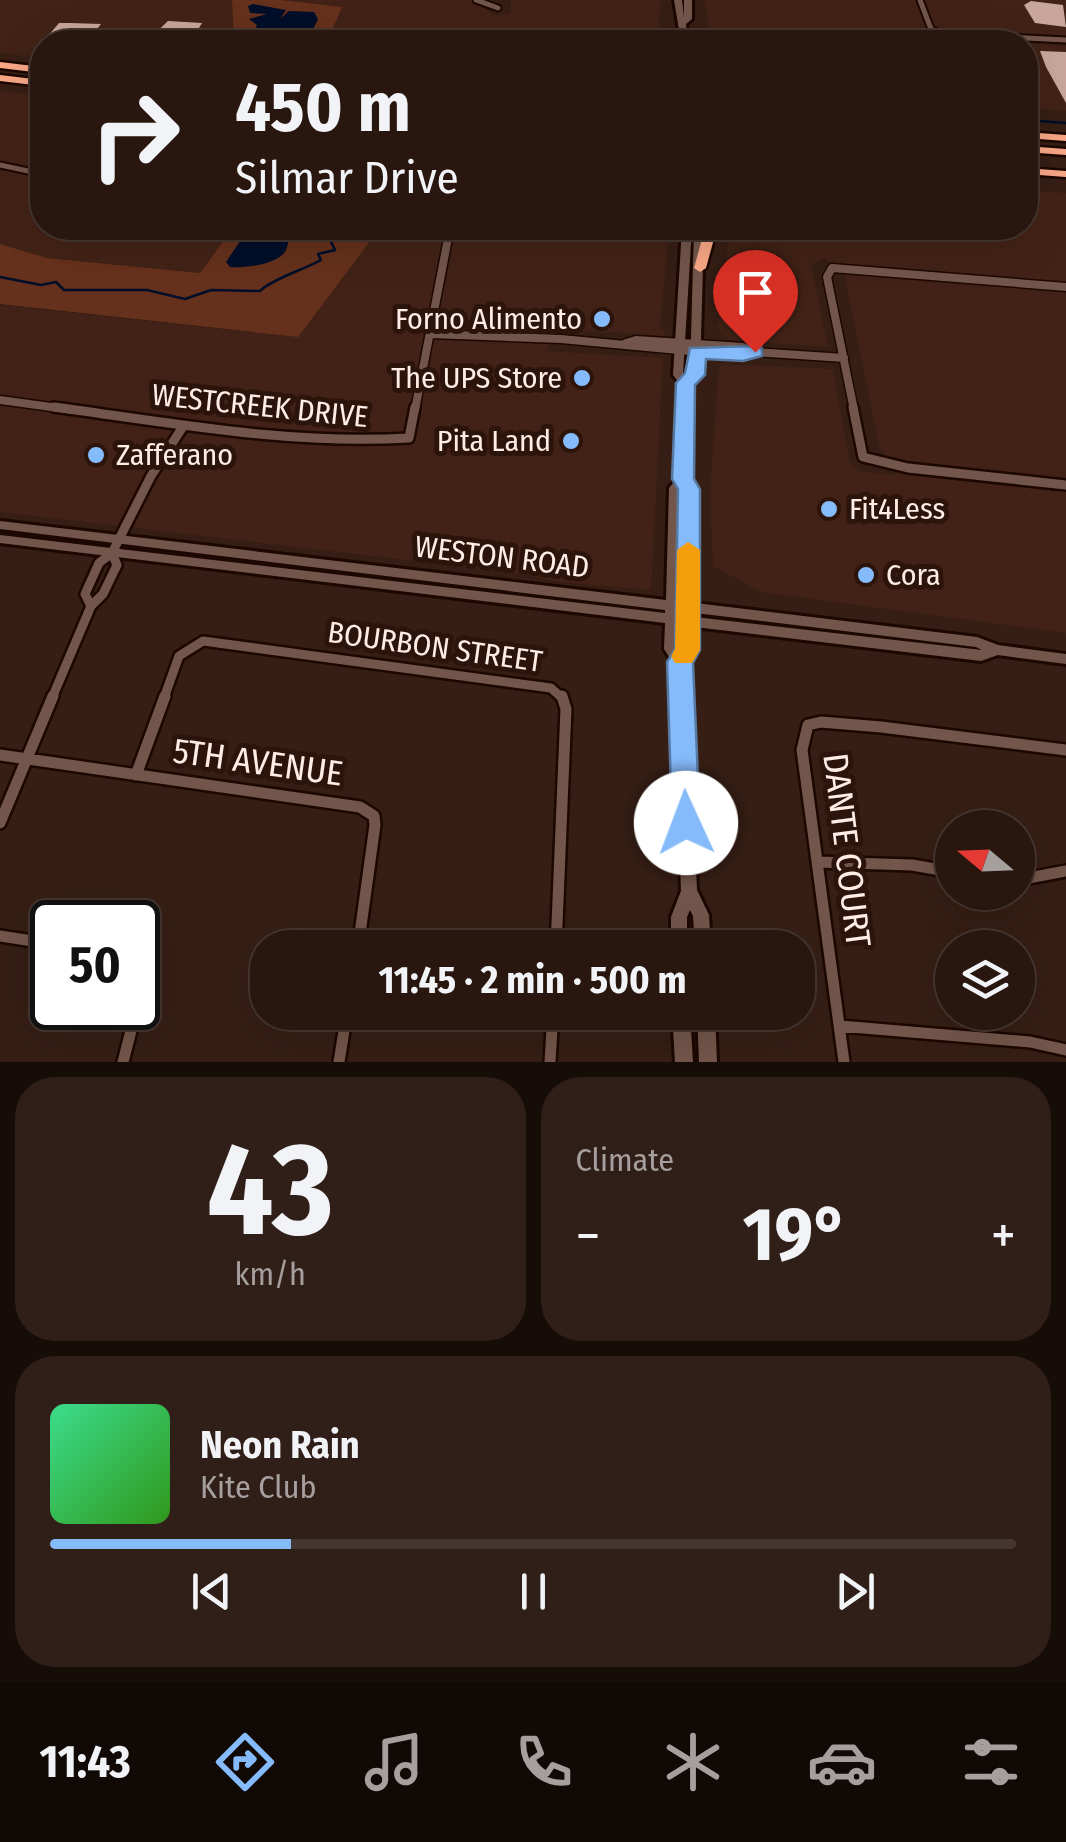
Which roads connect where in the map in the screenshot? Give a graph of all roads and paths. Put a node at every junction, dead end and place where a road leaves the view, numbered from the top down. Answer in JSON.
{"nodes":[{"id":1,"x":476,"y":0,"type":"edge"},
{"id":2,"x":678,"y":0,"type":"edge"},
{"id":3,"x":688,"y":0,"type":"edge"},
{"id":4,"x":920,"y":0,"type":"edge"},
{"id":5,"x":498,"y":8,"type":"dead end"},
{"id":6,"x":684,"y":22,"type":"junction"},
{"id":7,"x":684,"y":30,"type":"edge"},
{"id":8,"x":934,"y":30,"type":"edge"},
{"id":9,"x":1038,"y":38,"type":"edge"},
{"id":10,"x":1066,"y":40,"type":"edge"},
{"id":11,"x":1,"y":65,"type":"edge"},
{"id":12,"x":30,"y":69,"type":"edge"},
{"id":13,"x":0,"y":78,"type":"edge"},
{"id":14,"x":30,"y":82,"type":"edge"},
{"id":15,"x":1038,"y":136,"type":"edge"},
{"id":16,"x":1066,"y":138,"type":"edge"},
{"id":17,"x":1038,"y":148,"type":"edge"},
{"id":18,"x":1066,"y":150,"type":"edge"},
{"id":19,"x":1038,"y":162,"type":"edge"},
{"id":20,"x":1066,"y":164,"type":"edge"},
{"id":21,"x":0,"y":165,"type":"edge"},
{"id":22,"x":30,"y":171,"type":"edge"},
{"id":23,"x":1038,"y":175,"type":"edge"},
{"id":24,"x":1066,"y":176,"type":"edge"},
{"id":25,"x":448,"y":240,"type":"edge"},
{"id":26,"x":686,"y":240,"type":"edge"},
{"id":27,"x":699,"y":240,"type":"edge"},
{"id":28,"x":708,"y":240,"type":"edge"},
{"id":29,"x":700,"y":268,"type":"junction"},
{"id":30,"x":1066,"y":287,"type":"edge"},
{"id":31,"x":431,"y":334,"type":"junction"},
{"id":32,"x":679,"y":347,"type":"junction"},
{"id":33,"x":697,"y":348,"type":"junction"},
{"id":34,"x":844,"y":358,"type":"junction"},
{"id":35,"x":686,"y":383,"type":"junction"},
{"id":36,"x":0,"y":400,"type":"edge"},
{"id":37,"x":184,"y":425,"type":"junction"},
{"id":38,"x":683,"y":479,"type":"junction"},
{"id":39,"x":1066,"y":485,"type":"edge"},
{"id":40,"x":0,"y":525,"type":"edge"},
{"id":41,"x":120,"y":538,"type":"junction"},
{"id":42,"x":0,"y":539,"type":"edge"},
{"id":43,"x":112,"y":552,"type":"junction"},
{"id":44,"x":91,"y":606,"type":"junction"},
{"id":45,"x":671,"y":612,"type":"junction"},
{"id":46,"x":688,"y":614,"type":"junction"},
{"id":47,"x":1066,"y":659,"type":"edge"},
{"id":48,"x":680,"y":662,"type":"junction"},
{"id":49,"x":1066,"y":750,"type":"edge"},
{"id":50,"x":0,"y":756,"type":"edge"},
{"id":51,"x":26,"y":759,"type":"junction"},
{"id":52,"x":136,"y":775,"type":"junction"},
{"id":53,"x":0,"y":823,"type":"edge"},
{"id":54,"x":818,"y":862,"type":"junction"},
{"id":55,"x":935,"y":869,"type":"edge"},
{"id":56,"x":1066,"y":871,"type":"edge"},
{"id":57,"x":1035,"y":879,"type":"edge"},
{"id":58,"x":689,"y":891,"type":"junction"},
{"id":59,"x":361,"y":930,"type":"edge"},
{"id":60,"x":557,"y":930,"type":"edge"},
{"id":61,"x":679,"y":930,"type":"edge"},
{"id":62,"x":702,"y":930,"type":"edge"},
{"id":63,"x":0,"y":936,"type":"edge"},
{"id":64,"x":30,"y":941,"type":"edge"},
{"id":65,"x":840,"y":1026,"type":"junction"},
{"id":66,"x":132,"y":1030,"type":"edge"},
{"id":67,"x":344,"y":1030,"type":"edge"},
{"id":68,"x":551,"y":1030,"type":"edge"},
{"id":69,"x":682,"y":1030,"type":"edge"},
{"id":70,"x":707,"y":1030,"type":"edge"},
{"id":71,"x":1066,"y":1050,"type":"edge"},
{"id":72,"x":123,"y":1062,"type":"edge"},
{"id":73,"x":338,"y":1062,"type":"edge"},
{"id":74,"x":550,"y":1062,"type":"edge"},
{"id":75,"x":684,"y":1062,"type":"edge"},
{"id":76,"x":708,"y":1062,"type":"edge"},
{"id":77,"x":844,"y":1062,"type":"edge"}],
"edges":[{"from":1,"to":5,"type":"street"},
{"from":2,"to":6,"type":"main road"},
{"from":3,"to":6,"type":"main road"},
{"from":4,"to":8,"type":"street"},
{"from":6,"to":7,"type":"main road"},
{"from":9,"to":10,"type":"street"},
{"from":11,"to":12,"type":"highway"},
{"from":13,"to":14,"type":"highway"},
{"from":15,"to":16,"type":"highway"},
{"from":17,"to":18,"type":"highway"},
{"from":19,"to":20,"type":"highway"},
{"from":21,"to":22,"type":"street"},
{"from":23,"to":24,"type":"highway"},
{"from":25,"to":31,"type":"street"},
{"from":26,"to":32,"type":"main road"},
{"from":27,"to":29,"type":"main road"},
{"from":28,"to":29,"type":"highway"},
{"from":29,"to":33,"type":"main road"},
{"from":30,"to":34,"type":"street"},
{"from":31,"to":32,"type":"street"},
{"from":31,"to":37,"type":"street","name":"WESTCREEK DRIVE"},
{"from":32,"to":33,"type":"street"},
{"from":32,"to":35,"type":"main road"},
{"from":33,"to":34,"type":"street"},
{"from":33,"to":35,"type":"main road"},
{"from":34,"to":39,"type":"street"},
{"from":35,"to":38,"type":"main road"},
{"from":36,"to":37,"type":"street","name":"WESTCREEK DRIVE"},
{"from":37,"to":41,"type":"street"},
{"from":38,"to":45,"type":"main road"},
{"from":38,"to":46,"type":"main road"},
{"from":40,"to":41,"type":"main road","name":"WESTON ROAD"},
{"from":41,"to":43,"type":"street"},
{"from":41,"to":45,"type":"main road","name":"WESTON ROAD"},
{"from":42,"to":43,"type":"main road","name":"WESTON ROAD"},
{"from":43,"to":44,"type":"street"},
{"from":43,"to":44,"type":"street"},
{"from":43,"to":45,"type":"main road","name":"WESTON ROAD"},
{"from":44,"to":51,"type":"street"},
{"from":45,"to":46,"type":"main road","name":"WESTON ROAD"},
{"from":45,"to":48,"type":"main road"},
{"from":46,"to":47,"type":"main road","name":"WESTON ROAD"},
{"from":46,"to":48,"type":"main road"},
{"from":48,"to":58,"type":"main road"},
{"from":49,"to":54,"type":"street","name":"DANTE COURT"},
{"from":50,"to":51,"type":"street","name":"5TH AVENUE"},
{"from":51,"to":52,"type":"street","name":"5TH AVENUE"},
{"from":51,"to":53,"type":"street"},
{"from":52,"to":59,"type":"street","name":"5TH AVENUE"},
{"from":52,"to":60,"type":"street","name":"BOURBON STREET"},
{"from":54,"to":55,"type":"street"},
{"from":54,"to":65,"type":"street","name":"DANTE COURT"},
{"from":56,"to":57,"type":"street"},
{"from":58,"to":61,"type":"main road"},
{"from":58,"to":62,"type":"main road"},
{"from":63,"to":64,"type":"street"},
{"from":65,"to":71,"type":"street"},
{"from":65,"to":77,"type":"street","name":"DANTE COURT"},
{"from":66,"to":72,"type":"street"},
{"from":67,"to":73,"type":"street"},
{"from":68,"to":74,"type":"street"},
{"from":69,"to":75,"type":"main road"},
{"from":70,"to":76,"type":"main road"}]}
